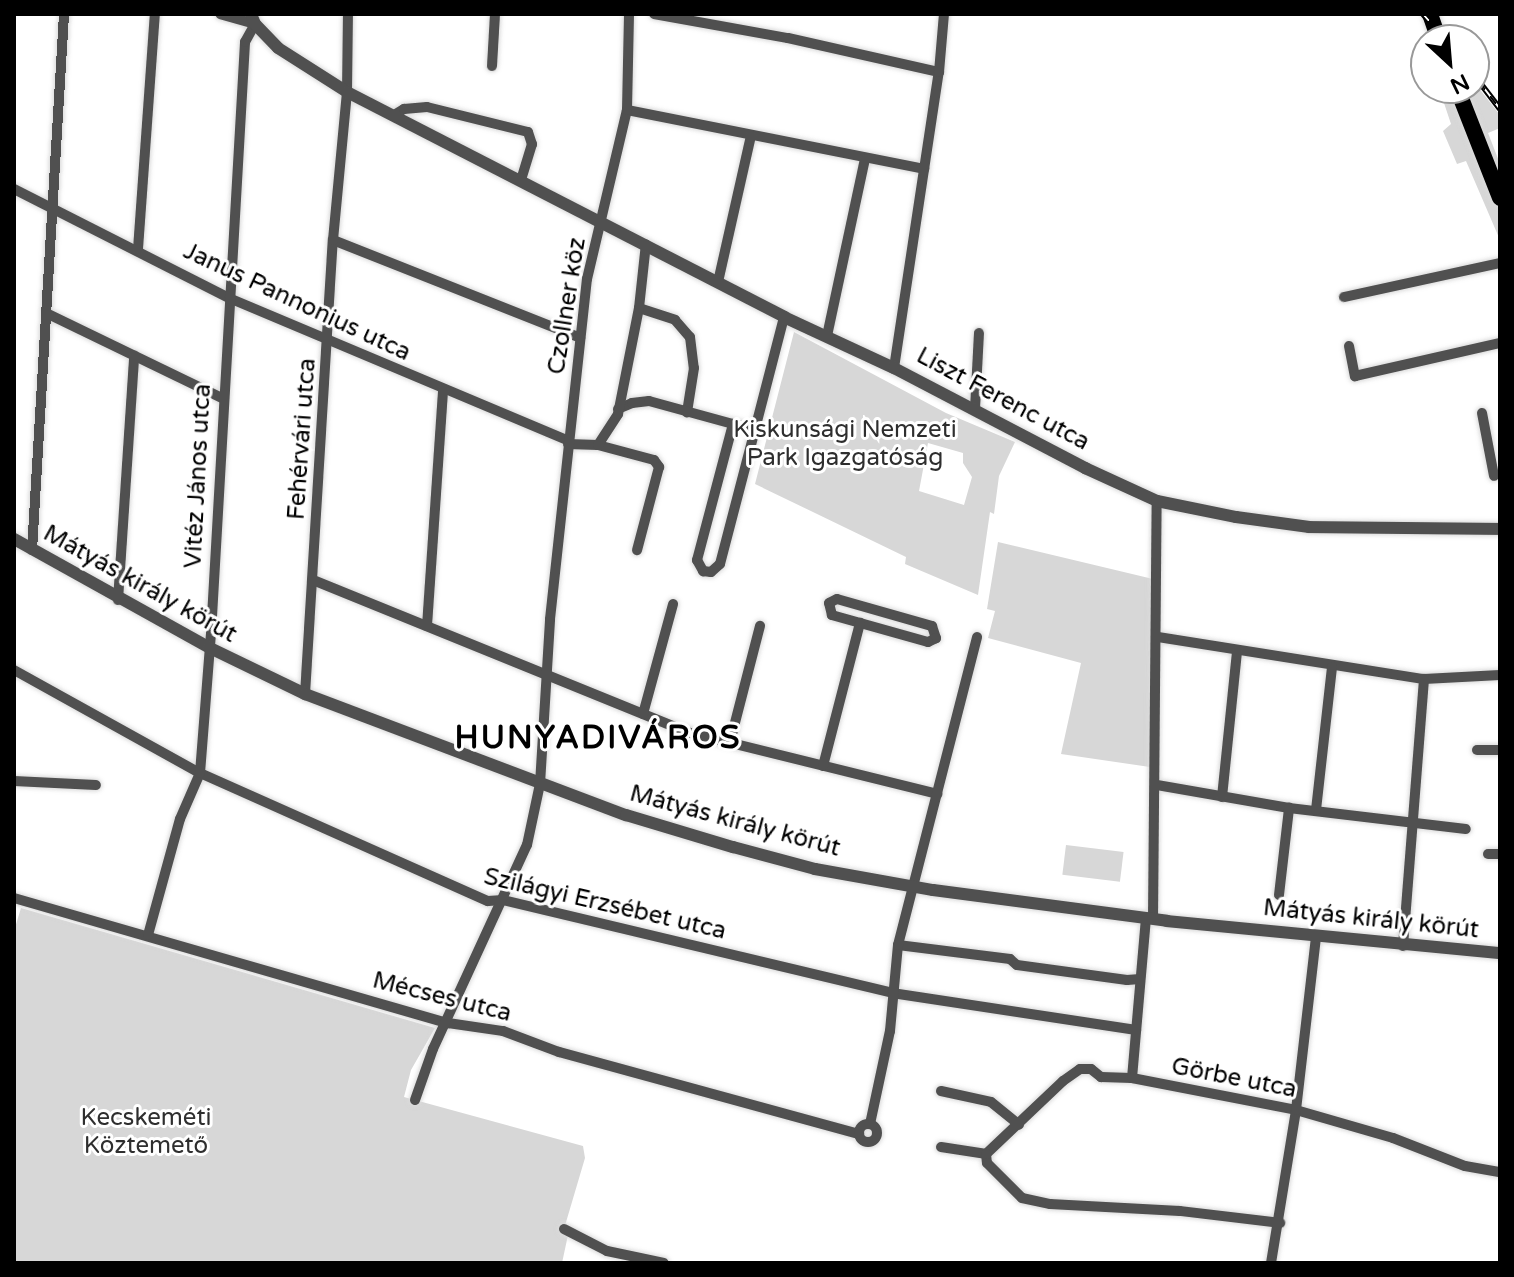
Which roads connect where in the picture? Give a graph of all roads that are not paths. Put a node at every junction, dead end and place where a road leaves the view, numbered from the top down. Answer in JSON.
{"nodes":[{"id":1,"x":64,"y":14,"type":"edge"},
{"id":2,"x":155,"y":14,"type":"edge"},
{"id":3,"x":220,"y":14,"type":"edge"},
{"id":4,"x":348,"y":14,"type":"edge"},
{"id":5,"x":495,"y":14,"type":"edge"},
{"id":6,"x":629,"y":14,"type":"edge"},
{"id":7,"x":654,"y":14,"type":"edge"},
{"id":8,"x":944,"y":14,"type":"edge"},
{"id":9,"x":253,"y":19,"type":"edge"},
{"id":10,"x":492,"y":66,"type":"dead end"},
{"id":11,"x":939,"y":72,"type":"junction"},
{"id":12,"x":347,"y":92,"type":"junction"},
{"id":13,"x":1463,"y":104,"type":"edge"},
{"id":14,"x":627,"y":110,"type":"junction"},
{"id":15,"x":394,"y":115,"type":"junction"},
{"id":16,"x":751,"y":136,"type":"junction"},
{"id":17,"x":865,"y":159,"type":"junction"},
{"id":18,"x":924,"y":169,"type":"junction"},
{"id":19,"x":521,"y":180,"type":"junction"},
{"id":20,"x":14,"y":189,"type":"edge"},
{"id":21,"x":1500,"y":198,"type":"edge"},
{"id":22,"x":51,"y":207,"type":"junction"},
{"id":23,"x":601,"y":223,"type":"junction"},
{"id":24,"x":333,"y":240,"type":"junction"},
{"id":25,"x":646,"y":244,"type":"junction"},
{"id":26,"x":138,"y":249,"type":"junction"},
{"id":27,"x":1500,"y":263,"type":"edge"},
{"id":28,"x":718,"y":282,"type":"junction"},
{"id":29,"x":1344,"y":297,"type":"dead end"},
{"id":30,"x":229,"y":298,"type":"junction"},
{"id":31,"x":639,"y":308,"type":"junction"},
{"id":32,"x":48,"y":314,"type":"junction"},
{"id":33,"x":784,"y":317,"type":"junction"},
{"id":34,"x":979,"y":333,"type":"dead end"},
{"id":35,"x":827,"y":336,"type":"junction"},
{"id":36,"x":580,"y":338,"type":"junction"},
{"id":37,"x":328,"y":340,"type":"junction"},
{"id":38,"x":1500,"y":343,"type":"edge"},
{"id":39,"x":1349,"y":346,"type":"dead end"},
{"id":40,"x":134,"y":356,"type":"junction"},
{"id":41,"x":894,"y":368,"type":"junction"},
{"id":42,"x":443,"y":390,"type":"junction"},
{"id":43,"x":224,"y":399,"type":"junction"},
{"id":44,"x":618,"y":409,"type":"junction"},
{"id":45,"x":975,"y":409,"type":"junction"},
{"id":46,"x":687,"y":412,"type":"junction"},
{"id":47,"x":1482,"y":413,"type":"dead end"},
{"id":48,"x":727,"y":423,"type":"junction"},
{"id":49,"x":755,"y":429,"type":"junction"},
{"id":50,"x":568,"y":442,"type":"junction"},
{"id":51,"x":1500,"y":443,"type":"edge"},
{"id":52,"x":1488,"y":444,"type":"junction"},
{"id":53,"x":598,"y":445,"type":"junction"},
{"id":54,"x":1494,"y":476,"type":"dead end"},
{"id":55,"x":1157,"y":501,"type":"junction"},
{"id":56,"x":1500,"y":529,"type":"edge"},
{"id":57,"x":14,"y":539,"type":"edge"},
{"id":58,"x":32,"y":550,"type":"junction"},
{"id":59,"x":637,"y":550,"type":"dead end"},
{"id":60,"x":313,"y":580,"type":"junction"},
{"id":61,"x":118,"y":600,"type":"junction"},
{"id":62,"x":673,"y":604,"type":"dead end"},
{"id":63,"x":860,"y":623,"type":"junction"},
{"id":64,"x":427,"y":626,"type":"junction"},
{"id":65,"x":760,"y":626,"type":"dead end"},
{"id":66,"x":977,"y":637,"type":"dead end"},
{"id":67,"x":1158,"y":637,"type":"junction"},
{"id":68,"x":210,"y":648,"type":"junction"},
{"id":69,"x":1237,"y":651,"type":"junction"},
{"id":70,"x":1332,"y":667,"type":"junction"},
{"id":71,"x":14,"y":670,"type":"edge"},
{"id":72,"x":546,"y":674,"type":"junction"},
{"id":73,"x":1500,"y":675,"type":"edge"},
{"id":74,"x":1424,"y":679,"type":"junction"},
{"id":75,"x":305,"y":694,"type":"junction"},
{"id":76,"x":643,"y":714,"type":"junction"},
{"id":77,"x":730,"y":742,"type":"junction"},
{"id":78,"x":1477,"y":750,"type":"dead end"},
{"id":79,"x":1500,"y":750,"type":"edge"},
{"id":80,"x":823,"y":766,"type":"junction"},
{"id":81,"x":200,"y":773,"type":"junction"},
{"id":82,"x":14,"y":781,"type":"edge"},
{"id":83,"x":540,"y":784,"type":"junction"},
{"id":84,"x":96,"y":785,"type":"dead end"},
{"id":85,"x":1157,"y":785,"type":"junction"},
{"id":86,"x":937,"y":794,"type":"junction"},
{"id":87,"x":1222,"y":797,"type":"junction"},
{"id":88,"x":1289,"y":808,"type":"junction"},
{"id":89,"x":1316,"y":810,"type":"junction"},
{"id":90,"x":1415,"y":824,"type":"junction"},
{"id":91,"x":1466,"y":829,"type":"dead end"},
{"id":92,"x":913,"y":887,"type":"junction"},
{"id":93,"x":1279,"y":895,"type":"dead end"},
{"id":94,"x":14,"y":898,"type":"edge"},
{"id":95,"x":503,"y":900,"type":"junction"},
{"id":96,"x":1149,"y":918,"type":"junction"},
{"id":97,"x":148,"y":935,"type":"junction"},
{"id":98,"x":1316,"y":936,"type":"junction"},
{"id":99,"x":898,"y":945,"type":"junction"},
{"id":100,"x":1403,"y":946,"type":"junction"},
{"id":101,"x":1500,"y":953,"type":"edge"},
{"id":102,"x":1140,"y":979,"type":"junction"},
{"id":103,"x":892,"y":993,"type":"junction"},
{"id":104,"x":448,"y":1023,"type":"junction"},
{"id":105,"x":1136,"y":1030,"type":"junction"},
{"id":106,"x":1132,"y":1078,"type":"junction"},
{"id":107,"x":941,"y":1091,"type":"dead end"},
{"id":108,"x":415,"y":1100,"type":"dead end"},
{"id":109,"x":1296,"y":1110,"type":"junction"},
{"id":110,"x":1019,"y":1125,"type":"junction"},
{"id":111,"x":941,"y":1147,"type":"dead end"},
{"id":112,"x":986,"y":1154,"type":"junction"},
{"id":113,"x":1500,"y":1172,"type":"edge"},
{"id":114,"x":1280,"y":1223,"type":"junction"},
{"id":115,"x":564,"y":1229,"type":"dead end"},
{"id":116,"x":664,"y":1263,"type":"edge"},
{"id":117,"x":1271,"y":1263,"type":"edge"}],
"edges":[{"from":1,"to":22,"type":"street"},
{"from":2,"to":26,"type":"street"},
{"from":3,"to":9,"type":"street","name":"Liszt Ferenc utca"},
{"from":4,"to":12,"type":"street","name":"Fehérvári utca"},
{"from":5,"to":10,"type":"street"},
{"from":6,"to":14,"type":"street","name":"Czollner köz"},
{"from":7,"to":11,"type":"street"},
{"from":8,"to":11,"type":"street"},
{"from":9,"to":12,"type":"street","name":"Liszt Ferenc utca"},
{"from":9,"to":30,"type":"street","name":"Vitéz János utca"},
{"from":11,"to":18,"type":"street"},
{"from":12,"to":15,"type":"street","name":"Liszt Ferenc utca"},
{"from":12,"to":24,"type":"street","name":"Fehérvári utca"},
{"from":13,"to":21,"type":"main road"},
{"from":14,"to":16,"type":"street"},
{"from":14,"to":23,"type":"street","name":"Czollner köz"},
{"from":15,"to":19,"type":"street","name":"Liszt Ferenc utca"},
{"from":15,"to":19,"type":"street"},
{"from":16,"to":17,"type":"street"},
{"from":16,"to":28,"type":"street"},
{"from":17,"to":18,"type":"street"},
{"from":17,"to":35,"type":"street"},
{"from":18,"to":41,"type":"street"},
{"from":19,"to":23,"type":"street","name":"Liszt Ferenc utca"},
{"from":20,"to":22,"type":"street","name":"Janus Pannonius utca"},
{"from":22,"to":26,"type":"street","name":"Janus Pannonius utca"},
{"from":22,"to":32,"type":"street"},
{"from":23,"to":25,"type":"street","name":"Liszt Ferenc utca"},
{"from":23,"to":36,"type":"street","name":"Czollner köz"},
{"from":24,"to":36,"type":"street"},
{"from":24,"to":37,"type":"street","name":"Fehérvári utca"},
{"from":25,"to":28,"type":"street","name":"Liszt Ferenc utca"},
{"from":25,"to":31,"type":"street"},
{"from":26,"to":30,"type":"street","name":"Janus Pannonius utca"},
{"from":27,"to":29,"type":"street"},
{"from":28,"to":33,"type":"street","name":"Liszt Ferenc utca"},
{"from":30,"to":37,"type":"street","name":"Janus Pannonius utca"},
{"from":30,"to":43,"type":"street","name":"Vitéz János utca"},
{"from":31,"to":44,"type":"street"},
{"from":31,"to":46,"type":"street"},
{"from":32,"to":40,"type":"street"},
{"from":32,"to":58,"type":"street"},
{"from":33,"to":35,"type":"street","name":"Liszt Ferenc utca"},
{"from":33,"to":49,"type":"street"},
{"from":34,"to":45,"type":"street"},
{"from":35,"to":41,"type":"street","name":"Liszt Ferenc utca"},
{"from":36,"to":50,"type":"street","name":"Czollner köz"},
{"from":37,"to":42,"type":"street","name":"Janus Pannonius utca"},
{"from":37,"to":60,"type":"street","name":"Fehérvári utca"},
{"from":38,"to":39,"type":"street"},
{"from":40,"to":43,"type":"street"},
{"from":40,"to":61,"type":"street"},
{"from":41,"to":45,"type":"street","name":"Liszt Ferenc utca"},
{"from":42,"to":50,"type":"street","name":"Janus Pannonius utca"},
{"from":42,"to":64,"type":"street"},
{"from":43,"to":68,"type":"street","name":"Vitéz János utca"},
{"from":44,"to":46,"type":"street"},
{"from":44,"to":53,"type":"street"},
{"from":45,"to":55,"type":"street","name":"Liszt Ferenc utca"},
{"from":46,"to":48,"type":"street"},
{"from":47,"to":52,"type":"street"},
{"from":48,"to":49,"type":"street"},
{"from":48,"to":49,"type":"street"},
{"from":50,"to":53,"type":"street"},
{"from":50,"to":72,"type":"street","name":"Czollner köz"},
{"from":51,"to":52,"type":"street"},
{"from":52,"to":54,"type":"street"},
{"from":53,"to":59,"type":"street"},
{"from":55,"to":56,"type":"street","name":"Liszt Ferenc utca"},
{"from":55,"to":67,"type":"street"},
{"from":57,"to":58,"type":"street","name":"Mátyás király körút"},
{"from":58,"to":61,"type":"street","name":"Mátyás király körút"},
{"from":60,"to":64,"type":"street"},
{"from":60,"to":75,"type":"street","name":"Fehérvári utca"},
{"from":61,"to":68,"type":"street","name":"Mátyás király körút"},
{"from":62,"to":76,"type":"street"},
{"from":63,"to":63,"type":"street"},
{"from":63,"to":80,"type":"street"},
{"from":64,"to":72,"type":"street"},
{"from":65,"to":77,"type":"street"},
{"from":66,"to":86,"type":"street"},
{"from":67,"to":69,"type":"street"},
{"from":67,"to":85,"type":"street"},
{"from":68,"to":75,"type":"street","name":"Mátyás király körút"},
{"from":68,"to":81,"type":"street","name":"Vitéz János utca"},
{"from":69,"to":70,"type":"street"},
{"from":69,"to":87,"type":"street"},
{"from":70,"to":74,"type":"street"},
{"from":70,"to":89,"type":"street"},
{"from":71,"to":81,"type":"street","name":"Szilágyi Erzsébet utca"},
{"from":72,"to":76,"type":"street"},
{"from":72,"to":83,"type":"street","name":"Czollner köz"},
{"from":73,"to":74,"type":"street"},
{"from":74,"to":90,"type":"street"},
{"from":75,"to":83,"type":"street","name":"Mátyás király körút"},
{"from":76,"to":77,"type":"street"},
{"from":77,"to":80,"type":"street"},
{"from":78,"to":79,"type":"street"},
{"from":80,"to":86,"type":"street"},
{"from":81,"to":95,"type":"street","name":"Szilágyi Erzsébet utca"},
{"from":81,"to":97,"type":"street","name":"Vitéz János utca"},
{"from":82,"to":84,"type":"street"},
{"from":83,"to":92,"type":"street","name":"Mátyás király körút"},
{"from":83,"to":95,"type":"street","name":"Czollner köz"},
{"from":85,"to":87,"type":"street"},
{"from":85,"to":96,"type":"street"},
{"from":86,"to":92,"type":"street"},
{"from":87,"to":88,"type":"street"},
{"from":88,"to":89,"type":"street"},
{"from":88,"to":93,"type":"street"},
{"from":89,"to":90,"type":"street"},
{"from":90,"to":91,"type":"street"},
{"from":90,"to":100,"type":"street"},
{"from":92,"to":96,"type":"street","name":"Mátyás király körút"},
{"from":92,"to":99,"type":"street"},
{"from":94,"to":97,"type":"street","name":"Mécses utca"},
{"from":95,"to":103,"type":"street","name":"Szilágyi Erzsébet utca"},
{"from":95,"to":104,"type":"street","name":"Czollner köz"},
{"from":96,"to":98,"type":"street","name":"Mátyás király körút"},
{"from":96,"to":102,"type":"street"},
{"from":97,"to":104,"type":"street","name":"Mécses utca"},
{"from":98,"to":100,"type":"street","name":"Mátyás király körút"},
{"from":98,"to":109,"type":"street"},
{"from":99,"to":102,"type":"street"},
{"from":99,"to":103,"type":"street"},
{"from":100,"to":101,"type":"street","name":"Mátyás király körút"},
{"from":102,"to":105,"type":"street"},
{"from":103,"to":104,"type":"street","name":"Mécses utca"},
{"from":103,"to":105,"type":"street","name":"Szilágyi Erzsébet utca"},
{"from":104,"to":108,"type":"street","name":"Czollner köz"},
{"from":105,"to":106,"type":"street"},
{"from":106,"to":109,"type":"street","name":"Görbe utca"},
{"from":106,"to":110,"type":"street","name":"Görbe utca"},
{"from":107,"to":110,"type":"street"},
{"from":109,"to":113,"type":"street","name":"Görbe utca"},
{"from":109,"to":114,"type":"street"},
{"from":110,"to":112,"type":"street","name":"Görbe utca"},
{"from":111,"to":112,"type":"street"},
{"from":112,"to":114,"type":"street"},
{"from":114,"to":117,"type":"street"},
{"from":115,"to":116,"type":"street"}]}
